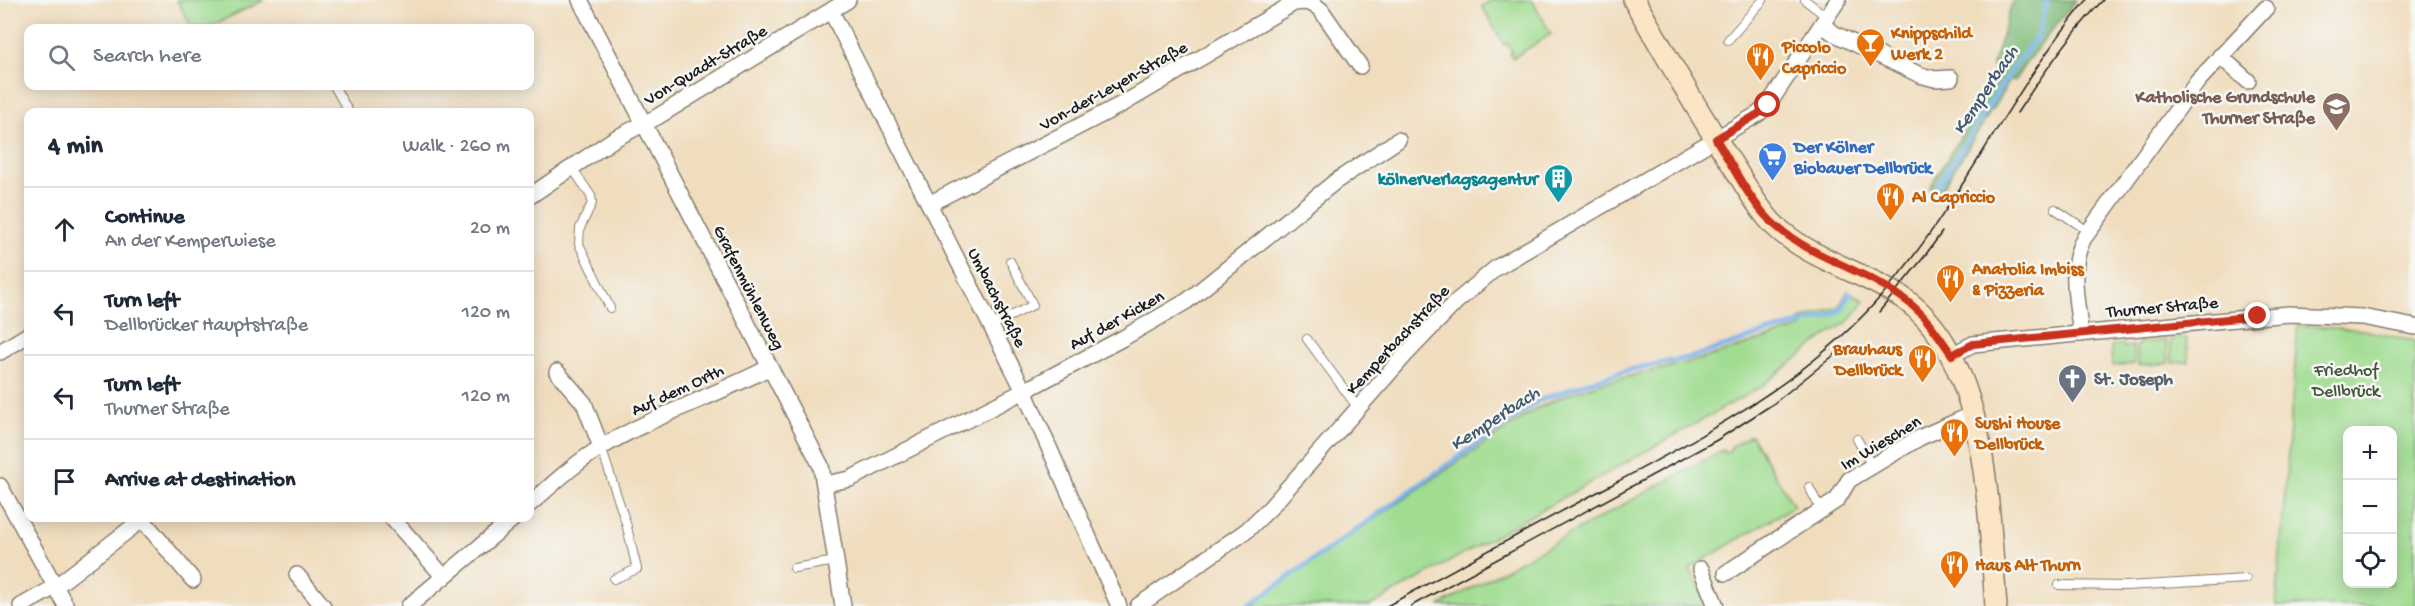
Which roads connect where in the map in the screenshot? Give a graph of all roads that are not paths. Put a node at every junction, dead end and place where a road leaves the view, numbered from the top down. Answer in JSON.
{"nodes":[{"id":1,"x":580,"y":0,"type":"edge"},
{"id":2,"x":848,"y":0,"type":"edge"},
{"id":3,"x":1634,"y":0,"type":"edge"},
{"id":4,"x":1763,"y":0,"type":"edge"},
{"id":5,"x":1805,"y":0,"type":"edge"},
{"id":6,"x":1838,"y":0,"type":"edge"},
{"id":7,"x":2266,"y":8,"type":"dead end"},
{"id":8,"x":831,"y":11,"type":"junction"},
{"id":9,"x":1824,"y":21,"type":"junction"},
{"id":10,"x":1728,"y":40,"type":"dead end"},
{"id":11,"x":2220,"y":56,"type":"junction"},
{"id":12,"x":1360,"y":66,"type":"dead end"},
{"id":13,"x":1951,"y":78,"type":"dead end"},
{"id":14,"x":2248,"y":81,"type":"dead end"},
{"id":15,"x":336,"y":90,"type":"edge"},
{"id":16,"x":346,"y":108,"type":"edge"},
{"id":17,"x":644,"y":124,"type":"junction"},
{"id":18,"x":1716,"y":139,"type":"junction"},
{"id":19,"x":1398,"y":140,"type":"dead end"},
{"id":20,"x":571,"y":166,"type":"junction"},
{"id":21,"x":534,"y":193,"type":"edge"},
{"id":22,"x":929,"y":204,"type":"junction"},
{"id":23,"x":2055,"y":209,"type":"dead end"},
{"id":24,"x":2088,"y":231,"type":"junction"},
{"id":25,"x":1010,"y":261,"type":"dead end"},
{"id":26,"x":610,"y":308,"type":"dead end"},
{"id":27,"x":991,"y":326,"type":"junction"},
{"id":28,"x":2415,"y":327,"type":"edge"},
{"id":29,"x":2080,"y":334,"type":"junction"},
{"id":30,"x":24,"y":337,"type":"edge"},
{"id":31,"x":1307,"y":339,"type":"dead end"},
{"id":32,"x":0,"y":352,"type":"edge"},
{"id":33,"x":1952,"y":355,"type":"junction"},
{"id":34,"x":770,"y":367,"type":"junction"},
{"id":35,"x":556,"y":372,"type":"dead end"},
{"id":36,"x":1024,"y":392,"type":"junction"},
{"id":37,"x":1358,"y":408,"type":"junction"},
{"id":38,"x":1974,"y":417,"type":"junction"},
{"id":39,"x":1857,"y":439,"type":"dead end"},
{"id":40,"x":601,"y":447,"type":"junction"},
{"id":41,"x":1872,"y":466,"type":"junction"},
{"id":42,"x":825,"y":484,"type":"junction"},
{"id":43,"x":0,"y":486,"type":"edge"},
{"id":44,"x":1809,"y":487,"type":"dead end"},
{"id":45,"x":534,"y":501,"type":"edge"},
{"id":46,"x":1821,"y":510,"type":"junction"},
{"id":47,"x":138,"y":522,"type":"edge"},
{"id":48,"x":146,"y":522,"type":"edge"},
{"id":49,"x":396,"y":522,"type":"edge"},
{"id":50,"x":509,"y":522,"type":"edge"},
{"id":51,"x":836,"y":561,"type":"junction"},
{"id":52,"x":794,"y":568,"type":"dead end"},
{"id":53,"x":1701,"y":570,"type":"dead end"},
{"id":54,"x":1726,"y":573,"type":"dead end"},
{"id":55,"x":297,"y":575,"type":"dead end"},
{"id":56,"x":444,"y":577,"type":"junction"},
{"id":57,"x":614,"y":579,"type":"dead end"},
{"id":58,"x":2246,"y":579,"type":"dead end"},
{"id":59,"x":193,"y":580,"type":"dead end"},
{"id":60,"x":2060,"y":585,"type":"dead end"},
{"id":61,"x":55,"y":586,"type":"junction"},
{"id":62,"x":21,"y":606,"type":"edge"},
{"id":63,"x":66,"y":606,"type":"edge"},
{"id":64,"x":323,"y":606,"type":"edge"},
{"id":65,"x":409,"y":606,"type":"edge"},
{"id":66,"x":843,"y":606,"type":"edge"},
{"id":67,"x":1119,"y":606,"type":"edge"},
{"id":68,"x":1138,"y":606,"type":"edge"},
{"id":69,"x":1716,"y":606,"type":"edge"},
{"id":70,"x":1996,"y":606,"type":"edge"}],
"edges":[{"from":1,"to":17,"type":"street","name":"Grafenmühlenweg"},
{"from":2,"to":8,"type":"street","name":"Von-Quadt-Straße"},
{"from":3,"to":18,"type":"street"},
{"from":4,"to":10,"type":"lane"},
{"from":5,"to":9,"type":"lane"},
{"from":6,"to":9,"type":"street","name":"Kemperbachstraße"},
{"from":7,"to":11,"type":"street"},
{"from":8,"to":17,"type":"street","name":"Von-Quadt-Straße"},
{"from":8,"to":22,"type":"street","name":"Umbachstraße"},
{"from":9,"to":13,"type":"street"},
{"from":9,"to":18,"type":"street","name":"Kemperbachstraße"},
{"from":11,"to":14,"type":"street"},
{"from":11,"to":24,"type":"street"},
{"from":12,"to":22,"type":"street","name":"Von-der-Leyen-Straße"},
{"from":15,"to":16,"type":"lane"},
{"from":17,"to":20,"type":"street","name":"Von-Quadt-Straße"},
{"from":17,"to":34,"type":"street","name":"Grafenmühlenweg"},
{"from":18,"to":33,"type":"street"},
{"from":18,"to":37,"type":"street","name":"Kemperbachstraße"},
{"from":19,"to":36,"type":"street","name":"Auf der Kicken"},
{"from":20,"to":21,"type":"street","name":"Von-Quadt-Straße"},
{"from":20,"to":26,"type":"lane"},
{"from":22,"to":27,"type":"street","name":"Umbachstraße"},
{"from":23,"to":24,"type":"lane"},
{"from":24,"to":29,"type":"street"},
{"from":25,"to":27,"type":"lane"},
{"from":27,"to":36,"type":"street","name":"Umbachstraße"},
{"from":28,"to":29,"type":"street","name":"Thurner Straße"},
{"from":29,"to":33,"type":"street","name":"Thurner Straße"},
{"from":30,"to":32,"type":"street"},
{"from":31,"to":37,"type":"lane"},
{"from":33,"to":38,"type":"street"},
{"from":34,"to":40,"type":"street","name":"Auf dem Orth"},
{"from":34,"to":42,"type":"street","name":"Grafenmühlenweg"},
{"from":35,"to":40,"type":"street"},
{"from":36,"to":42,"type":"street","name":"Auf der Kicken"},
{"from":36,"to":67,"type":"street","name":"Umbachstraße"},
{"from":37,"to":68,"type":"street","name":"Kemperbachstraße"},
{"from":38,"to":41,"type":"street","name":"Im Wieschen"},
{"from":38,"to":70,"type":"street"},
{"from":39,"to":41,"type":"lane"},
{"from":40,"to":45,"type":"street","name":"Auf dem Orth"},
{"from":40,"to":57,"type":"lane"},
{"from":41,"to":46,"type":"street","name":"Im Wieschen"},
{"from":42,"to":51,"type":"street","name":"Grafenmühlenweg"},
{"from":43,"to":61,"type":"street"},
{"from":44,"to":46,"type":"lane"},
{"from":46,"to":54,"type":"street","name":"Im Wieschen"},
{"from":47,"to":61,"type":"street"},
{"from":48,"to":59,"type":"street"},
{"from":49,"to":56,"type":"street"},
{"from":50,"to":56,"type":"street"},
{"from":51,"to":52,"type":"lane"},
{"from":51,"to":66,"type":"street","name":"Grafenmühlenweg"},
{"from":53,"to":69,"type":"street"},
{"from":55,"to":64,"type":"street"},
{"from":56,"to":65,"type":"street"},
{"from":58,"to":60,"type":"lane"},
{"from":61,"to":62,"type":"street"},
{"from":61,"to":63,"type":"street"}]}
